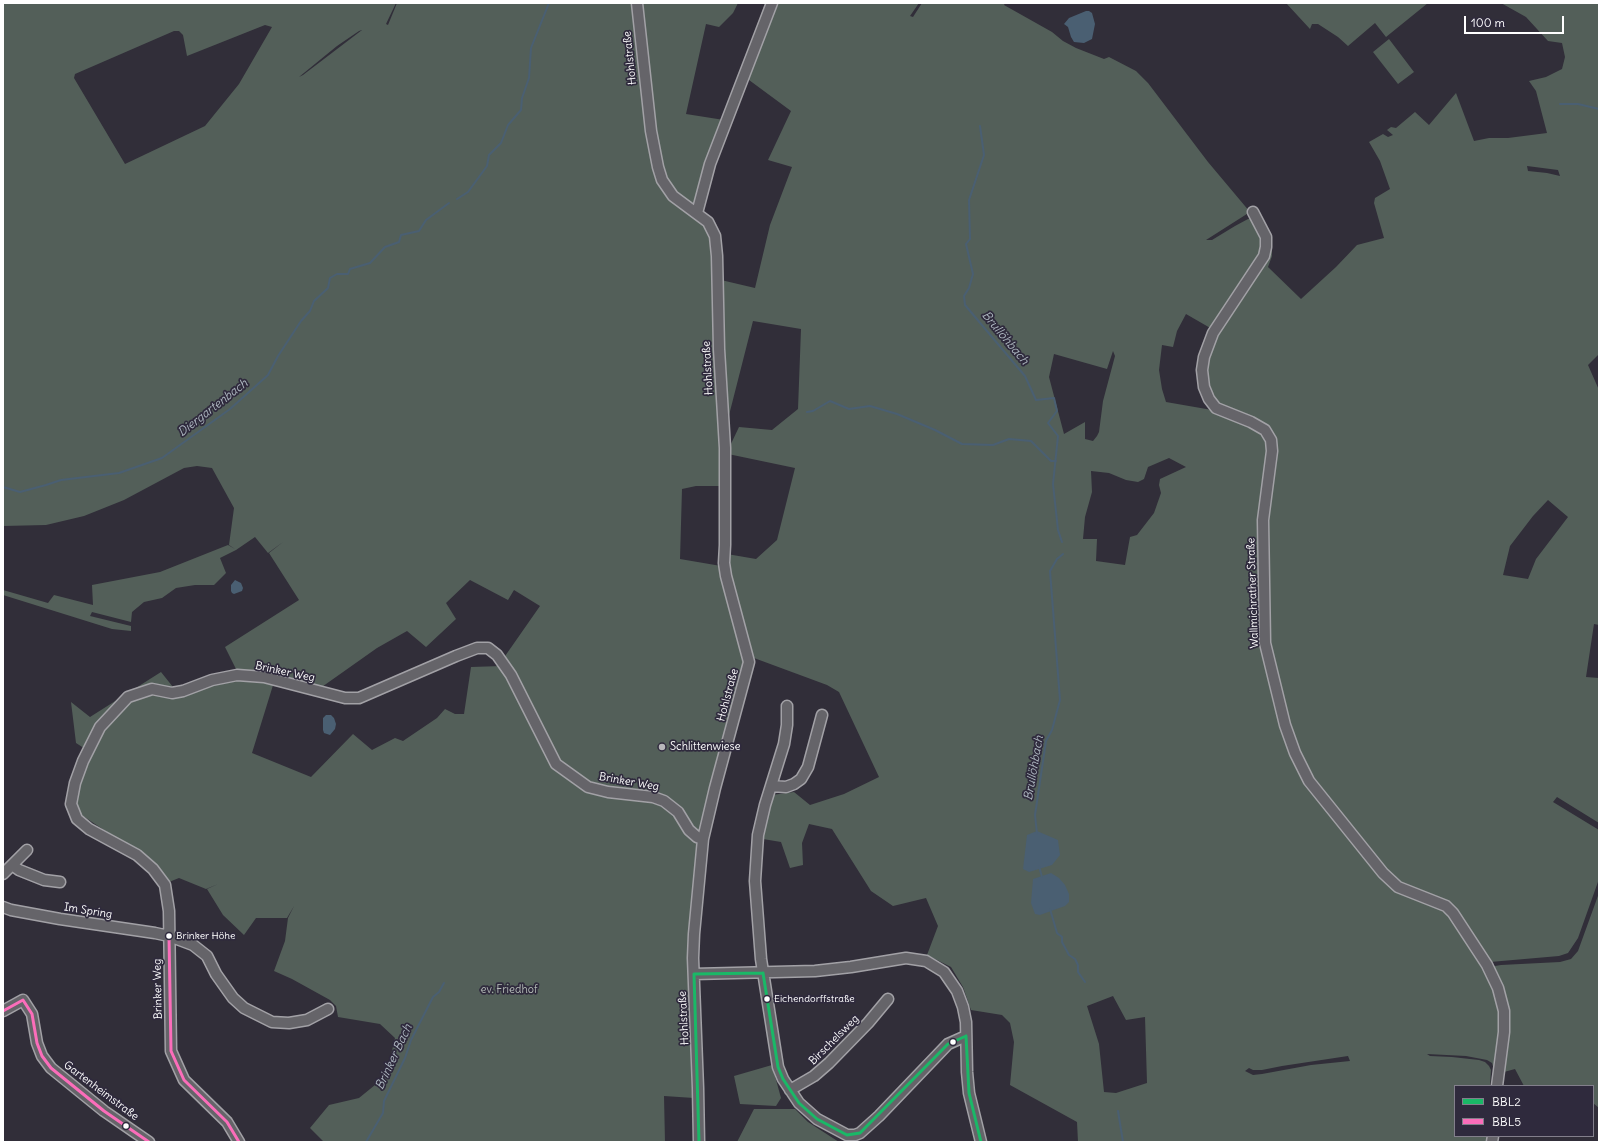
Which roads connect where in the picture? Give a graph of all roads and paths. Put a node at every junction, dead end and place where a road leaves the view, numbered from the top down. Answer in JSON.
{"nodes":[{"id":1,"x":637,"y":3,"type":"edge"},
{"id":2,"x":772,"y":3,"type":"edge"},
{"id":3,"x":1253,"y":212,"type":"dead end"},
{"id":4,"x":697,"y":213,"type":"junction"},
{"id":5,"x":787,"y":706,"type":"dead end"},
{"id":6,"x":822,"y":715,"type":"dead end"},
{"id":7,"x":771,"y":786,"type":"junction"},
{"id":8,"x":703,"y":839,"type":"junction"},
{"id":9,"x":27,"y":850,"type":"dead end"},
{"id":10,"x":12,"y":865,"type":"junction"},
{"id":11,"x":3,"y":874,"type":"edge"},
{"id":12,"x":60,"y":882,"type":"dead end"},
{"id":13,"x":3,"y":907,"type":"edge"},
{"id":14,"x":169,"y":936,"type":"junction"},
{"id":15,"x":763,"y":973,"type":"junction"},
{"id":16,"x":694,"y":974,"type":"junction"},
{"id":17,"x":888,"y":999,"type":"dead end"},
{"id":18,"x":328,"y":1008,"type":"dead end"},
{"id":19,"x":3,"y":1011,"type":"edge"},
{"id":20,"x":966,"y":1036,"type":"junction"},
{"id":21,"x":1497,"y":1085,"type":"edge"},
{"id":22,"x":790,"y":1090,"type":"junction"},
{"id":23,"x":134,"y":1138,"type":"edge"},
{"id":24,"x":149,"y":1142,"type":"edge"},
{"id":25,"x":239,"y":1142,"type":"edge"},
{"id":26,"x":698,"y":1142,"type":"edge"},
{"id":27,"x":981,"y":1142,"type":"edge"}],
"edges":[{"from":1,"to":4,"type":"street","name":"Hohlstraße"},
{"from":2,"to":4,"type":"street"},
{"from":3,"to":21,"type":"street","name":"Wallmichrather Straße"},
{"from":4,"to":8,"type":"street","name":"Hohlstraße"},
{"from":5,"to":7,"type":"street"},
{"from":6,"to":7,"type":"street"},
{"from":7,"to":15,"type":"street"},
{"from":8,"to":14,"type":"street","name":"Brinker Weg"},
{"from":8,"to":16,"type":"street","name":"Hohlstraße"},
{"from":9,"to":10,"type":"street"},
{"from":10,"to":11,"type":"street"},
{"from":10,"to":12,"type":"street"},
{"from":13,"to":14,"type":"street","name":"Im Spring"},
{"from":14,"to":18,"type":"street"},
{"from":14,"to":25,"type":"street","name":"Brinker Weg"},
{"from":15,"to":16,"type":"street"},
{"from":15,"to":20,"type":"street"},
{"from":15,"to":22,"type":"street"},
{"from":16,"to":26,"type":"street","name":"Hohlstraße"},
{"from":17,"to":22,"type":"street","name":"Birschelsweg"},
{"from":19,"to":23,"type":"street","name":"Gartenheimstraße"},
{"from":20,"to":22,"type":"street"},
{"from":20,"to":27,"type":"street"},
{"from":23,"to":24,"type":"street","name":"Gartenheimstraße"}]}
